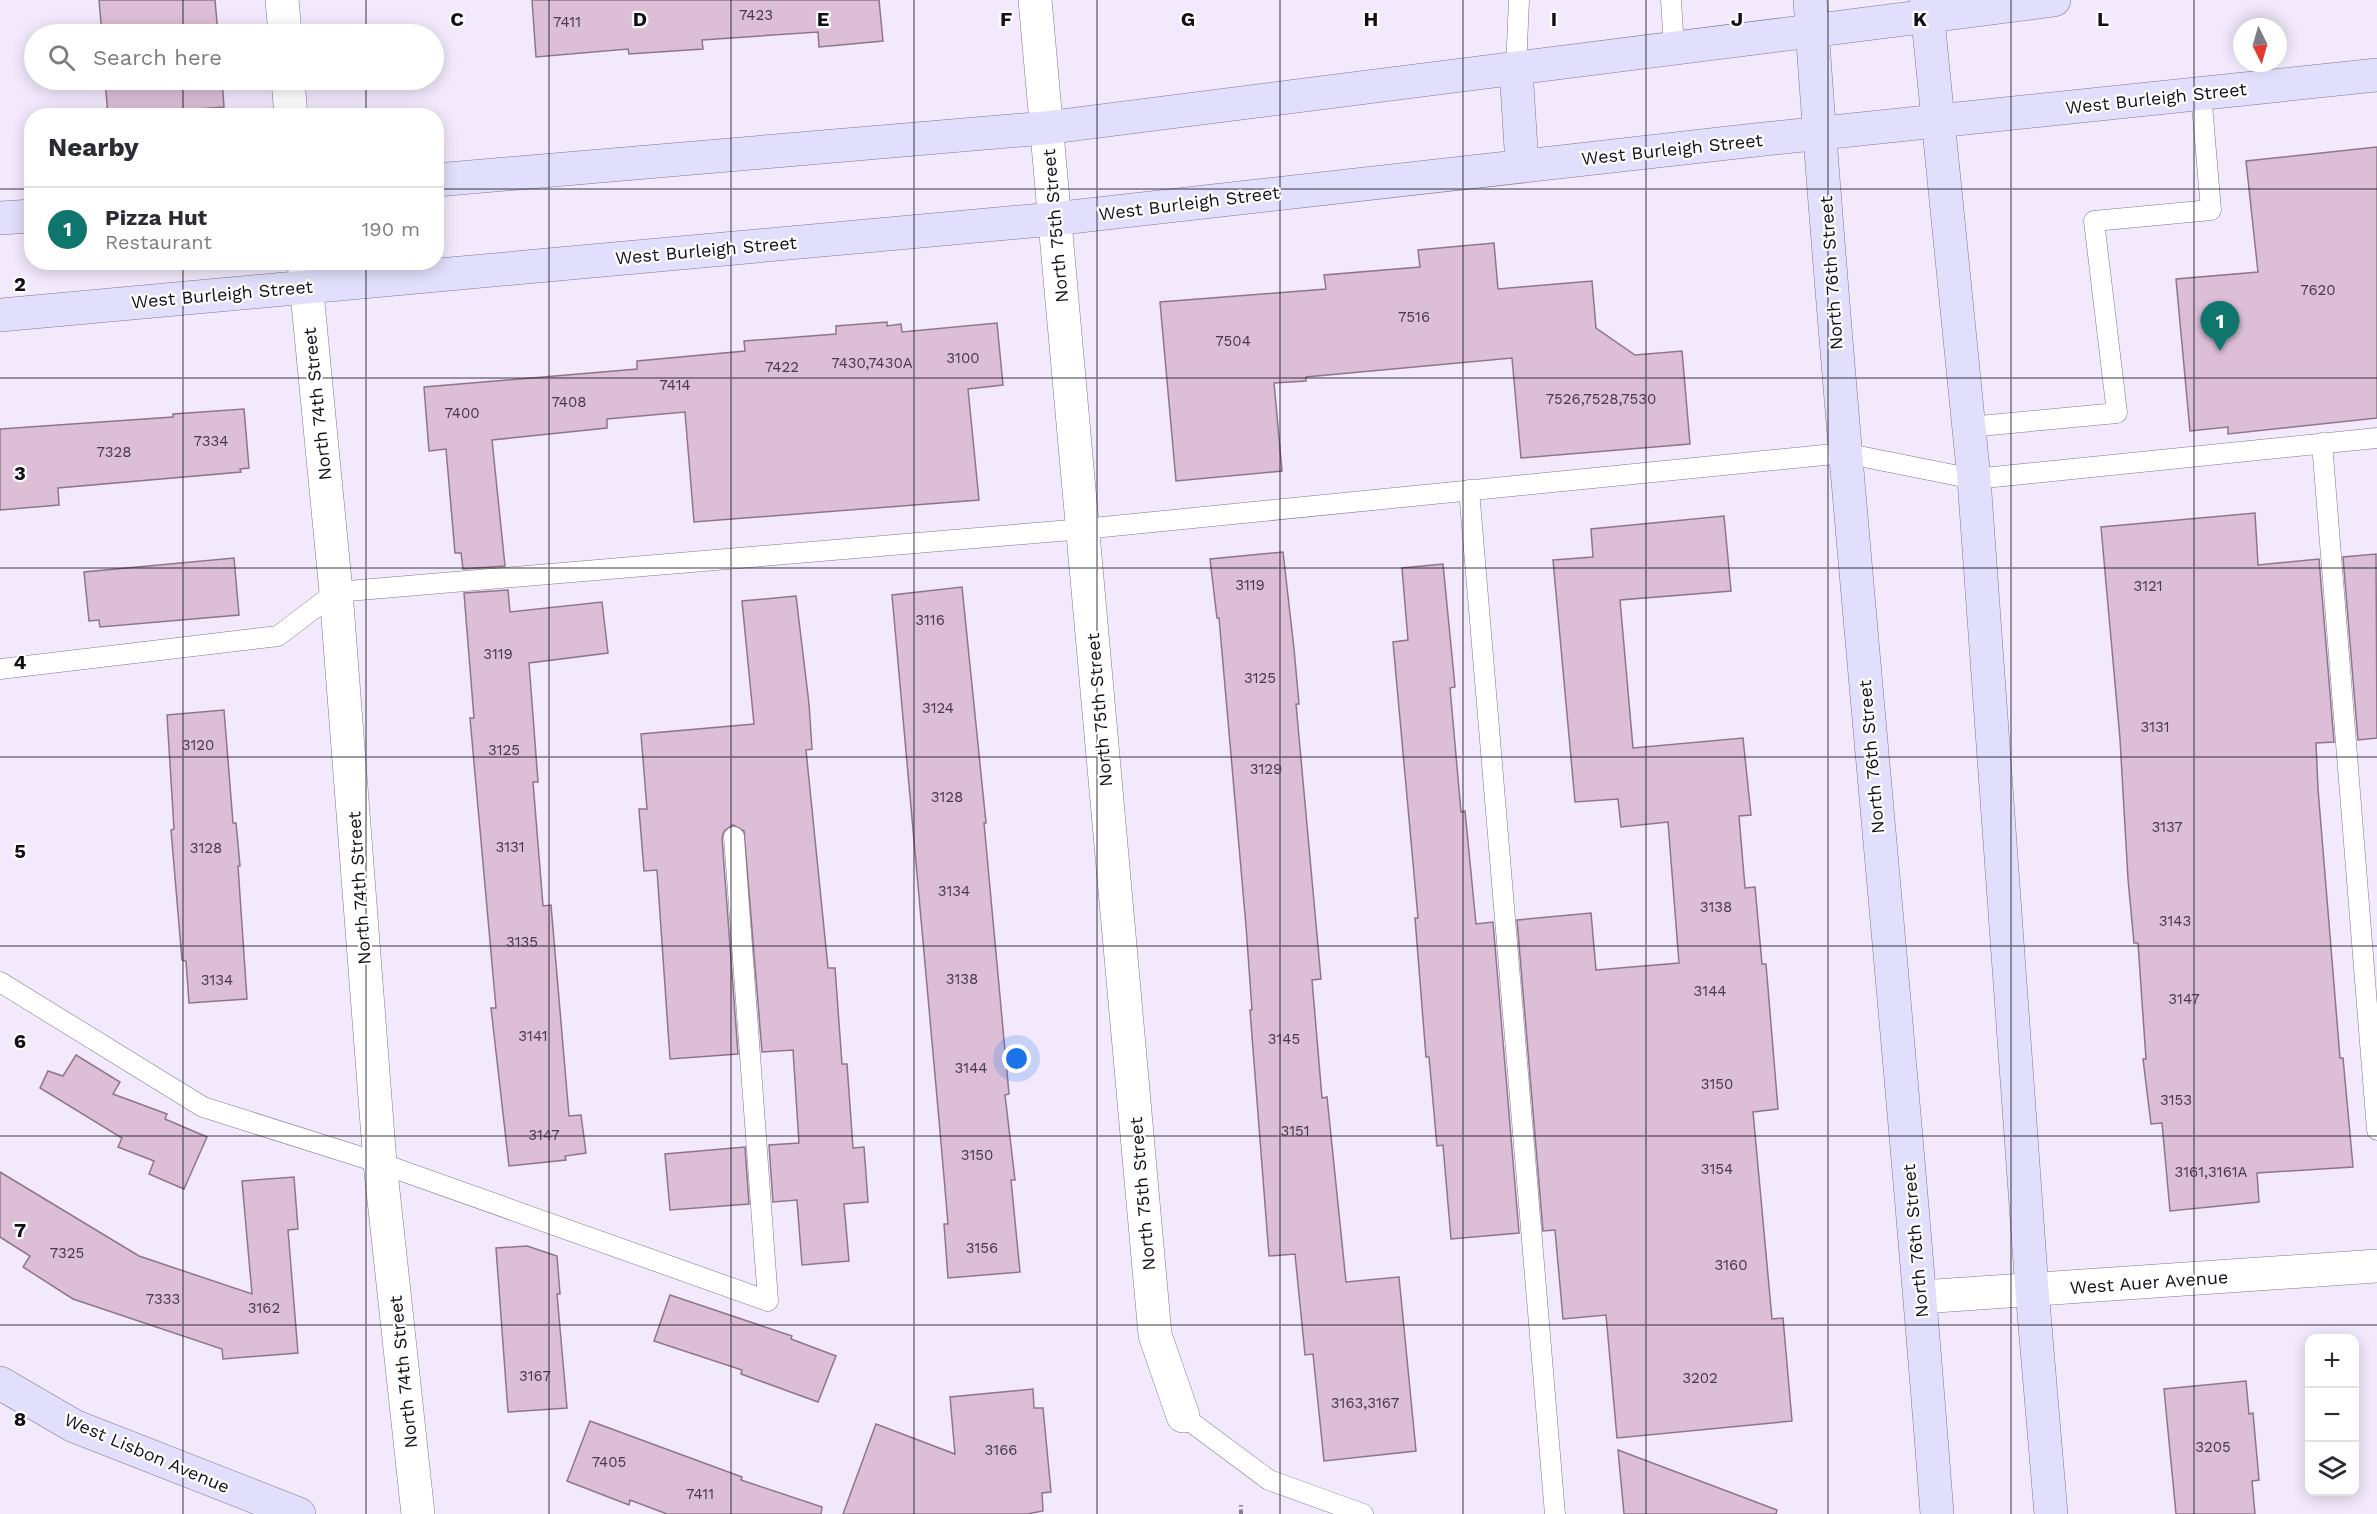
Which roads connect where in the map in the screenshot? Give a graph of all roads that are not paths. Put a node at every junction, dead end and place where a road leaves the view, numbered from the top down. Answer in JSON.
{"nodes":[{"id":1,"x":282,"y":0,"type":"edge"},
{"id":2,"x":1035,"y":0,"type":"edge"},
{"id":3,"x":1519,"y":0,"type":"edge"},
{"id":4,"x":1671,"y":0,"type":"edge"},
{"id":5,"x":2054,"y":0,"type":"edge"},
{"id":6,"x":1927,"y":8,"type":"edge"},
{"id":7,"x":1811,"y":15,"type":"edge"},
{"id":8,"x":284,"y":24,"type":"edge"},
{"id":9,"x":1674,"y":48,"type":"junction"},
{"id":10,"x":1516,"y":69,"type":"junction"},
{"id":11,"x":2377,"y":75,"type":"edge"},
{"id":12,"x":289,"y":90,"type":"edge"},
{"id":13,"x":2202,"y":93,"type":"junction"},
{"id":14,"x":290,"y":108,"type":"edge"},
{"id":15,"x":1938,"y":121,"type":"junction"},
{"id":16,"x":1046,"y":128,"type":"junction"},
{"id":17,"x":1821,"y":133,"type":"junction"},
{"id":18,"x":1522,"y":165,"type":"junction"},
{"id":19,"x":444,"y":179,"type":"edge"},
{"id":20,"x":24,"y":216,"type":"edge"},
{"id":21,"x":0,"y":218,"type":"edge"},
{"id":22,"x":1053,"y":219,"type":"junction"},
{"id":23,"x":444,"y":264,"type":"edge"},
{"id":24,"x":359,"y":270,"type":"edge"},
{"id":25,"x":305,"y":274,"type":"edge"},
{"id":26,"x":0,"y":315,"type":"edge"},
{"id":27,"x":1970,"y":428,"type":"junction"},
{"id":28,"x":2377,"y":438,"type":"edge"},
{"id":29,"x":2322,"y":443,"type":"junction"},
{"id":30,"x":1844,"y":453,"type":"junction"},
{"id":31,"x":1974,"y":479,"type":"junction"},
{"id":32,"x":1469,"y":490,"type":"junction"},
{"id":33,"x":1083,"y":529,"type":"junction"},
{"id":34,"x":336,"y":592,"type":"junction"},
{"id":35,"x":0,"y":669,"type":"edge"},
{"id":36,"x":734,"y":837,"type":"dead end"},
{"id":37,"x":0,"y":982,"type":"edge"},
{"id":38,"x":2377,"y":1130,"type":"edge"},
{"id":39,"x":380,"y":1163,"type":"junction"},
{"id":40,"x":2377,"y":1266,"type":"edge"},
{"id":41,"x":2032,"y":1290,"type":"junction"},
{"id":42,"x":1921,"y":1297,"type":"junction"},
{"id":43,"x":0,"y":1383,"type":"edge"},
{"id":44,"x":1183,"y":1416,"type":"joint"},
{"id":45,"x":299,"y":1514,"type":"edge"},
{"id":46,"x":418,"y":1514,"type":"edge"},
{"id":47,"x":1363,"y":1514,"type":"edge"},
{"id":48,"x":1555,"y":1514,"type":"edge"},
{"id":49,"x":1937,"y":1514,"type":"edge"},
{"id":50,"x":2051,"y":1514,"type":"edge"}],
"edges":[{"from":1,"to":8,"type":"street"},
{"from":2,"to":16,"type":"street","name":"North 75th Street"},
{"from":3,"to":10,"type":"lane"},
{"from":4,"to":9,"type":"lane"},
{"from":5,"to":6,"type":"main road"},
{"from":6,"to":7,"type":"main road"},
{"from":6,"to":15,"type":"main road"},
{"from":7,"to":9,"type":"main road"},
{"from":7,"to":17,"type":"main road","name":"North 76th Street"},
{"from":9,"to":10,"type":"main road"},
{"from":10,"to":16,"type":"main road"},
{"from":10,"to":18,"type":"main road"},
{"from":11,"to":13,"type":"main road","name":"West Burleigh Street"},
{"from":12,"to":14,"type":"street"},
{"from":13,"to":15,"type":"main road","name":"West Burleigh Street"},
{"from":13,"to":27,"type":"lane"},
{"from":15,"to":17,"type":"main road","name":"West Burleigh Street"},
{"from":15,"to":27,"type":"main road"},
{"from":16,"to":19,"type":"main road"},
{"from":16,"to":22,"type":"street","name":"North 75th Street"},
{"from":17,"to":18,"type":"main road","name":"West Burleigh Street"},
{"from":17,"to":30,"type":"main road","name":"North 76th Street"},
{"from":18,"to":22,"type":"main road","name":"West Burleigh Street"},
{"from":20,"to":21,"type":"main road"},
{"from":22,"to":23,"type":"main road","name":"West Burleigh Street"},
{"from":22,"to":33,"type":"street","name":"North 75th Street"},
{"from":24,"to":25,"type":"main road","name":"West Burleigh Street"},
{"from":25,"to":26,"type":"main road","name":"West Burleigh Street"},
{"from":25,"to":34,"type":"street","name":"North 74th Street"},
{"from":27,"to":31,"type":"main road"},
{"from":28,"to":29,"type":"lane"},
{"from":29,"to":31,"type":"lane"},
{"from":29,"to":38,"type":"lane"},
{"from":30,"to":31,"type":"lane"},
{"from":30,"to":32,"type":"lane"},
{"from":30,"to":42,"type":"main road","name":"North 76th Street"},
{"from":31,"to":41,"type":"main road"},
{"from":32,"to":33,"type":"lane"},
{"from":32,"to":48,"type":"lane"},
{"from":33,"to":34,"type":"lane"},
{"from":33,"to":44,"type":"street","name":"North 75th Street"},
{"from":34,"to":35,"type":"lane"},
{"from":34,"to":39,"type":"street","name":"North 74th Street"},
{"from":36,"to":39,"type":"lane"},
{"from":37,"to":39,"type":"lane"},
{"from":39,"to":46,"type":"street","name":"North 74th Street"},
{"from":40,"to":41,"type":"street","name":"West Auer Avenue"},
{"from":41,"to":42,"type":"street","name":"West Auer Avenue"},
{"from":41,"to":50,"type":"main road"},
{"from":42,"to":49,"type":"main road","name":"North 76th Street"},
{"from":43,"to":45,"type":"main road","name":"West Lisbon Avenue"},
{"from":44,"to":47,"type":"lane"}]}
